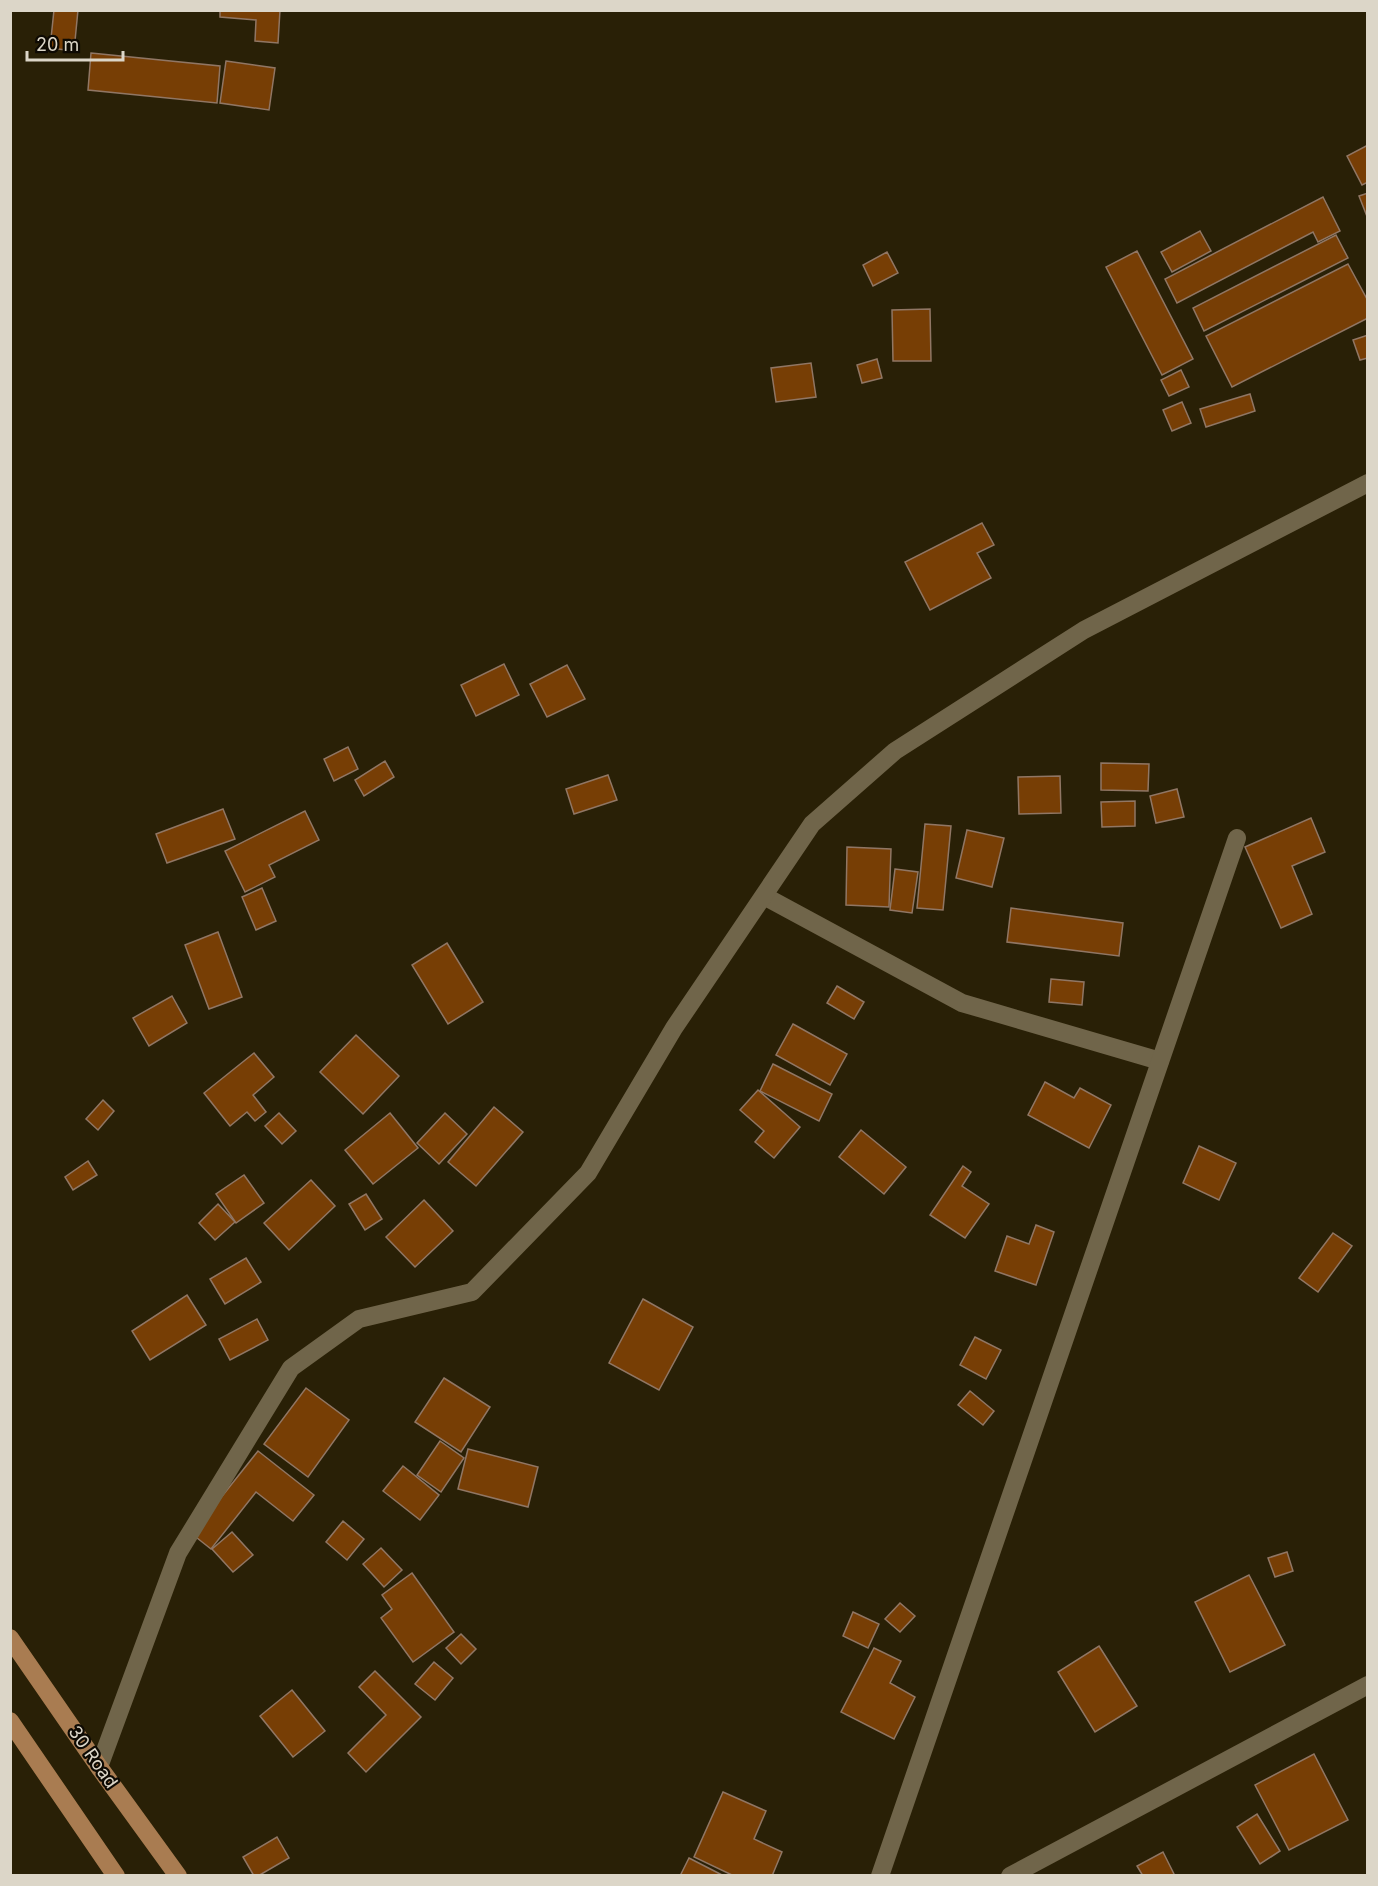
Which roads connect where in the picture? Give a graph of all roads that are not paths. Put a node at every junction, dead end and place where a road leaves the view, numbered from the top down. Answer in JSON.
{"nodes":[{"id":1,"x":1368,"y":483,"type":"edge"},
{"id":2,"x":1237,"y":838,"type":"dead end"},
{"id":3,"x":764,"y":896,"type":"junction"},
{"id":4,"x":1160,"y":1061,"type":"junction"},
{"id":5,"x":10,"y":1638,"type":"edge"},
{"id":6,"x":1368,"y":1685,"type":"edge"},
{"id":7,"x":10,"y":1721,"type":"edge"},
{"id":8,"x":99,"y":1767,"type":"junction"},
{"id":9,"x":116,"y":1875,"type":"edge"},
{"id":10,"x":178,"y":1875,"type":"edge"},
{"id":11,"x":880,"y":1875,"type":"edge"},
{"id":12,"x":1010,"y":1875,"type":"edge"}],
"edges":[{"from":1,"to":3,"type":"street"},
{"from":2,"to":4,"type":"street"},
{"from":3,"to":4,"type":"street"},
{"from":3,"to":8,"type":"street"},
{"from":4,"to":11,"type":"street"},
{"from":5,"to":8,"type":"main road","name":"30 Road"},
{"from":6,"to":12,"type":"street"},
{"from":7,"to":9,"type":"main road"},
{"from":8,"to":10,"type":"main road","name":"30 Road"}]}
